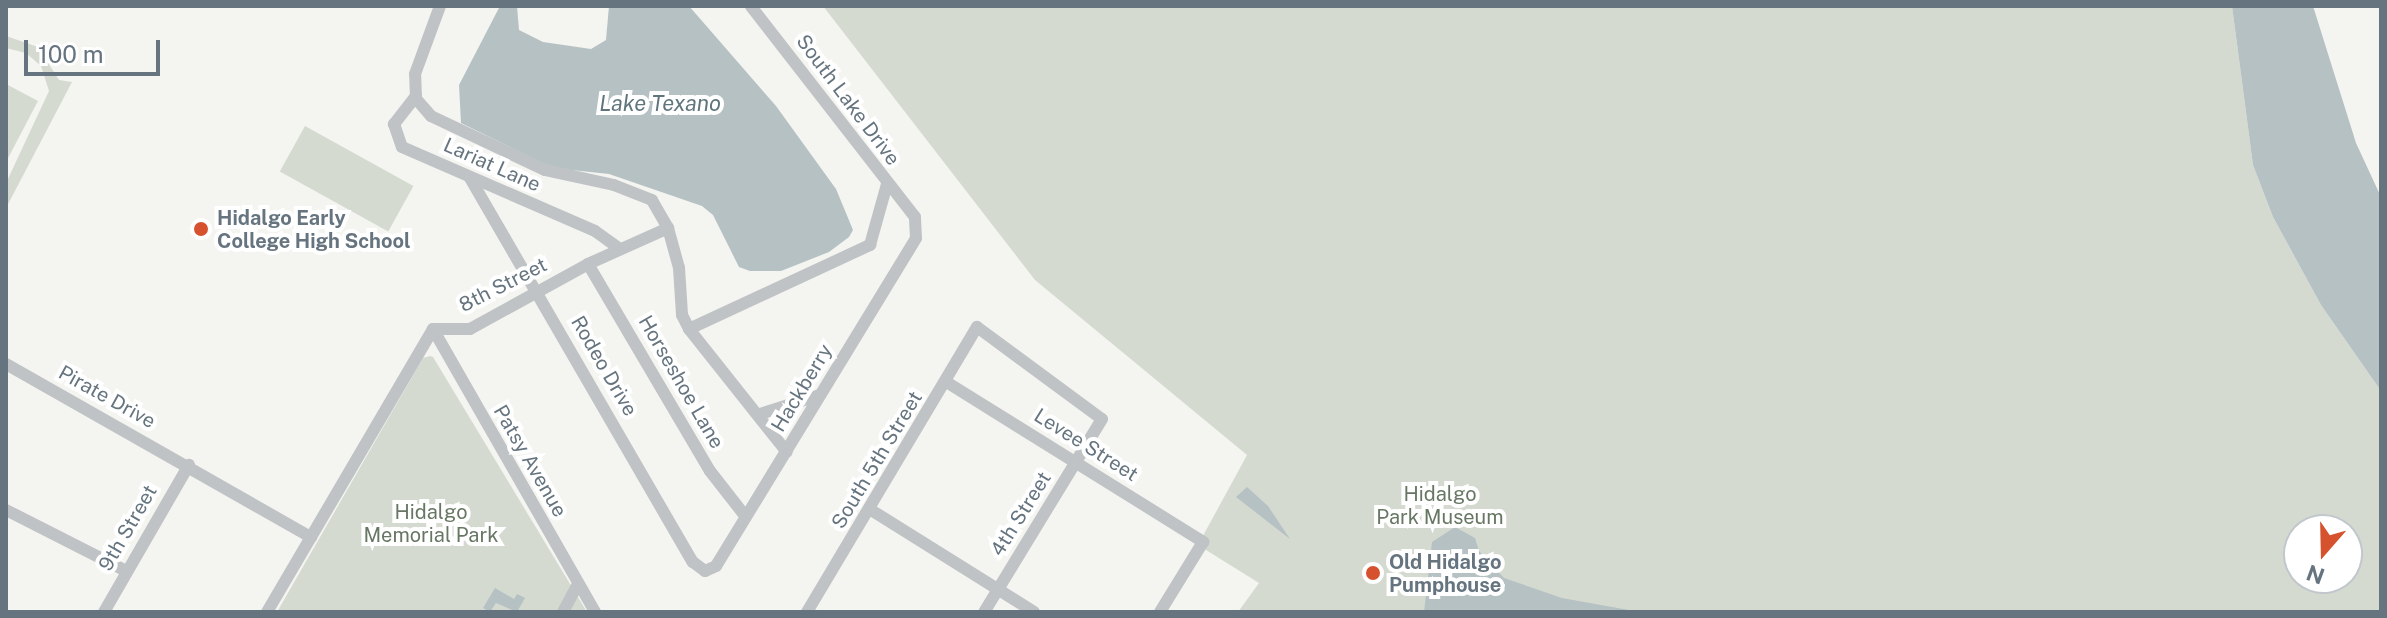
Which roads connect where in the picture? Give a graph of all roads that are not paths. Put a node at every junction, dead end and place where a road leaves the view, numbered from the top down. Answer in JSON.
{"nodes":[{"id":1,"x":440,"y":6,"type":"edge"},
{"id":2,"x":751,"y":6,"type":"edge"},
{"id":3,"x":416,"y":96,"type":"junction"},
{"id":4,"x":470,"y":178,"type":"junction"},
{"id":5,"x":887,"y":184,"type":"junction"},
{"id":6,"x":915,"y":217,"type":"joint"},
{"id":7,"x":668,"y":228,"type":"junction"},
{"id":8,"x":620,"y":249,"type":"junction"},
{"id":9,"x":588,"y":264,"type":"junction"},
{"id":10,"x":538,"y":291,"type":"junction"},
{"id":11,"x":433,"y":329,"type":"junction"},
{"id":12,"x":689,"y":329,"type":"junction"},
{"id":13,"x":6,"y":364,"type":"edge"},
{"id":14,"x":948,"y":383,"type":"junction"},
{"id":15,"x":820,"y":395,"type":"junction"},
{"id":16,"x":760,"y":414,"type":"junction"},
{"id":17,"x":1102,"y":419,"type":"joint"},
{"id":18,"x":787,"y":452,"type":"junction"},
{"id":19,"x":1076,"y":462,"type":"junction"},
{"id":20,"x":189,"y":465,"type":"junction"},
{"id":21,"x":6,"y":510,"type":"edge"},
{"id":22,"x":871,"y":510,"type":"junction"},
{"id":23,"x":746,"y":517,"type":"junction"},
{"id":24,"x":311,"y":537,"type":"junction"},
{"id":25,"x":126,"y":571,"type":"junction"},
{"id":26,"x":705,"y":571,"type":"joint"},
{"id":27,"x":578,"y":584,"type":"junction"},
{"id":28,"x":998,"y":590,"type":"junction"},
{"id":29,"x":104,"y":612,"type":"edge"},
{"id":30,"x":267,"y":612,"type":"edge"},
{"id":31,"x":563,"y":612,"type":"edge"},
{"id":32,"x":595,"y":612,"type":"edge"},
{"id":33,"x":807,"y":612,"type":"edge"},
{"id":34,"x":984,"y":612,"type":"edge"},
{"id":35,"x":1034,"y":612,"type":"edge"},
{"id":36,"x":1160,"y":612,"type":"edge"}],
"edges":[{"from":1,"to":3,"type":"street"},
{"from":2,"to":5,"type":"street","name":"South Lake Drive"},
{"from":3,"to":4,"type":"street","name":"Lariat Lane"},
{"from":3,"to":7,"type":"street"},
{"from":4,"to":8,"type":"street","name":"Lariat Lane"},
{"from":4,"to":10,"type":"street","name":"Rodeo Drive"},
{"from":5,"to":6,"type":"street","name":"South Lake Drive"},
{"from":5,"to":12,"type":"street"},
{"from":6,"to":15,"type":"street","name":"Hackberry"},
{"from":7,"to":8,"type":"street","name":"8th Street"},
{"from":7,"to":12,"type":"street"},
{"from":8,"to":9,"type":"street","name":"8th Street"},
{"from":9,"to":10,"type":"street","name":"8th Street"},
{"from":9,"to":23,"type":"street","name":"Horseshoe Lane"},
{"from":10,"to":11,"type":"street","name":"8th Street"},
{"from":10,"to":26,"type":"street","name":"Rodeo Drive"},
{"from":11,"to":24,"type":"street"},
{"from":11,"to":27,"type":"street","name":"Patsy Avenue"},
{"from":12,"to":16,"type":"street"},
{"from":13,"to":20,"type":"street","name":"Pirate Drive"},
{"from":14,"to":17,"type":"street","name":"South 5th Street"},
{"from":14,"to":19,"type":"street","name":"Levee Street"},
{"from":14,"to":22,"type":"street","name":"South 5th Street"},
{"from":15,"to":16,"type":"street"},
{"from":15,"to":18,"type":"street","name":"Hackberry"},
{"from":16,"to":18,"type":"street"},
{"from":17,"to":19,"type":"street","name":"4th Street"},
{"from":18,"to":23,"type":"street","name":"Hackberry"},
{"from":19,"to":28,"type":"street","name":"4th Street"},
{"from":19,"to":36,"type":"street","name":"Levee Street"},
{"from":20,"to":24,"type":"street","name":"Pirate Drive"},
{"from":20,"to":25,"type":"street","name":"9th Street"},
{"from":21,"to":25,"type":"street"},
{"from":22,"to":28,"type":"street"},
{"from":22,"to":33,"type":"street","name":"South 5th Street"},
{"from":23,"to":26,"type":"street","name":"Hackberry"},
{"from":24,"to":30,"type":"street"},
{"from":25,"to":29,"type":"street","name":"9th Street"},
{"from":27,"to":31,"type":"street"},
{"from":27,"to":32,"type":"street","name":"Patsy Avenue"},
{"from":28,"to":34,"type":"street","name":"4th Street"},
{"from":28,"to":35,"type":"street"}]}
